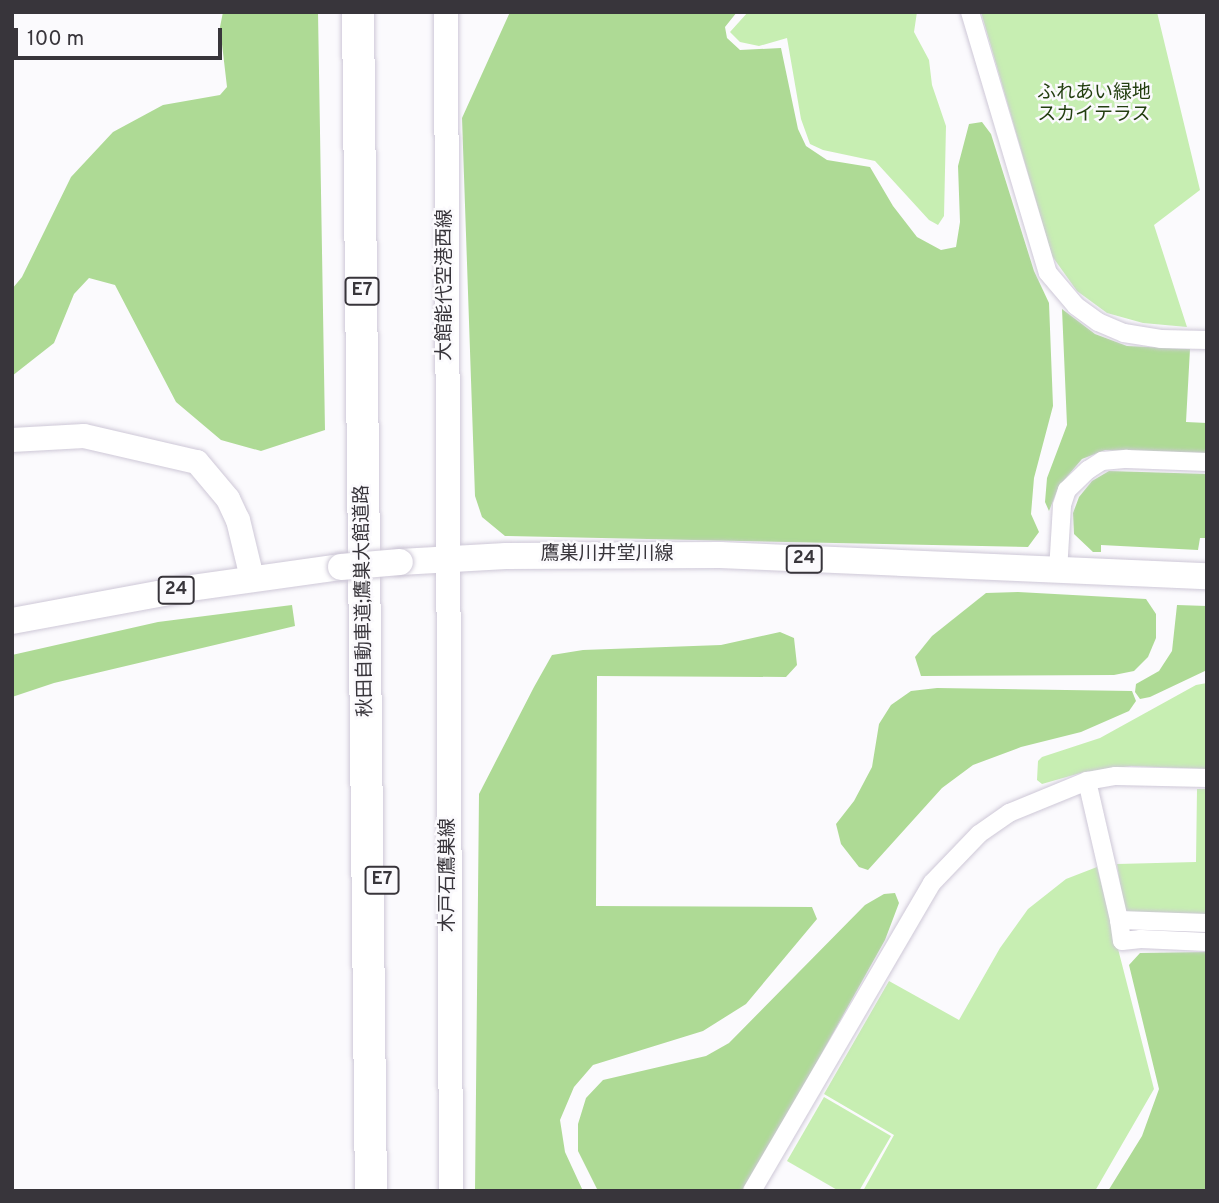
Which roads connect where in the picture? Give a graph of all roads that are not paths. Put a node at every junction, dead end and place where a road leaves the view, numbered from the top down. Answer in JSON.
{"nodes":[{"id":1,"x":358,"y":12,"type":"edge"},
{"id":2,"x":374,"y":12,"type":"edge"},
{"id":3,"x":446,"y":12,"type":"edge"},
{"id":4,"x":970,"y":12,"type":"edge"},
{"id":5,"x":1207,"y":341,"type":"edge"},
{"id":6,"x":12,"y":440,"type":"edge"},
{"id":7,"x":1207,"y":462,"type":"edge"},
{"id":8,"x":447,"y":559,"type":"junction"},
{"id":9,"x":1058,"y":571,"type":"junction"},
{"id":10,"x":1207,"y":576,"type":"edge"},
{"id":11,"x":252,"y":579,"type":"junction"},
{"id":12,"x":12,"y":621,"type":"edge"},
{"id":13,"x":1207,"y":778,"type":"edge"},
{"id":14,"x":1087,"y":781,"type":"junction"},
{"id":15,"x":1119,"y":920,"type":"junction"},
{"id":16,"x":1207,"y":923,"type":"edge"},
{"id":17,"x":1207,"y":942,"type":"edge"},
{"id":18,"x":371,"y":1191,"type":"edge"},
{"id":19,"x":385,"y":1191,"type":"edge"},
{"id":20,"x":451,"y":1191,"type":"edge"},
{"id":21,"x":752,"y":1191,"type":"edge"}],
"edges":[{"from":1,"to":18,"type":"highway","name":"秋田自動車道;鷹巣大館道路","number":"E7"},
{"from":2,"to":19,"type":"highway","name":"秋田自動車道;鷹巣大館道路","number":"E7"},
{"from":3,"to":8,"type":"main road","name":"大館能代空港西線"},
{"from":4,"to":5,"type":"street"},
{"from":6,"to":11,"type":"main road"},
{"from":7,"to":9,"type":"street"},
{"from":8,"to":9,"type":"main road","name":"鷹巣川井堂川線","number":"24"},
{"from":8,"to":11,"type":"main road","name":"鷹巣川井堂川線","number":"24","bridge":true},
{"from":8,"to":20,"type":"main road","name":"木戸石鷹巣線"},
{"from":9,"to":10,"type":"main road","name":"鷹巣川井堂川線","number":"24"},
{"from":11,"to":12,"type":"main road","name":"鷹巣川井堂川線","number":"24"},
{"from":13,"to":14,"type":"street"},
{"from":14,"to":15,"type":"street"},
{"from":14,"to":21,"type":"street"},
{"from":15,"to":16,"type":"street"},
{"from":15,"to":17,"type":"street"}]}
